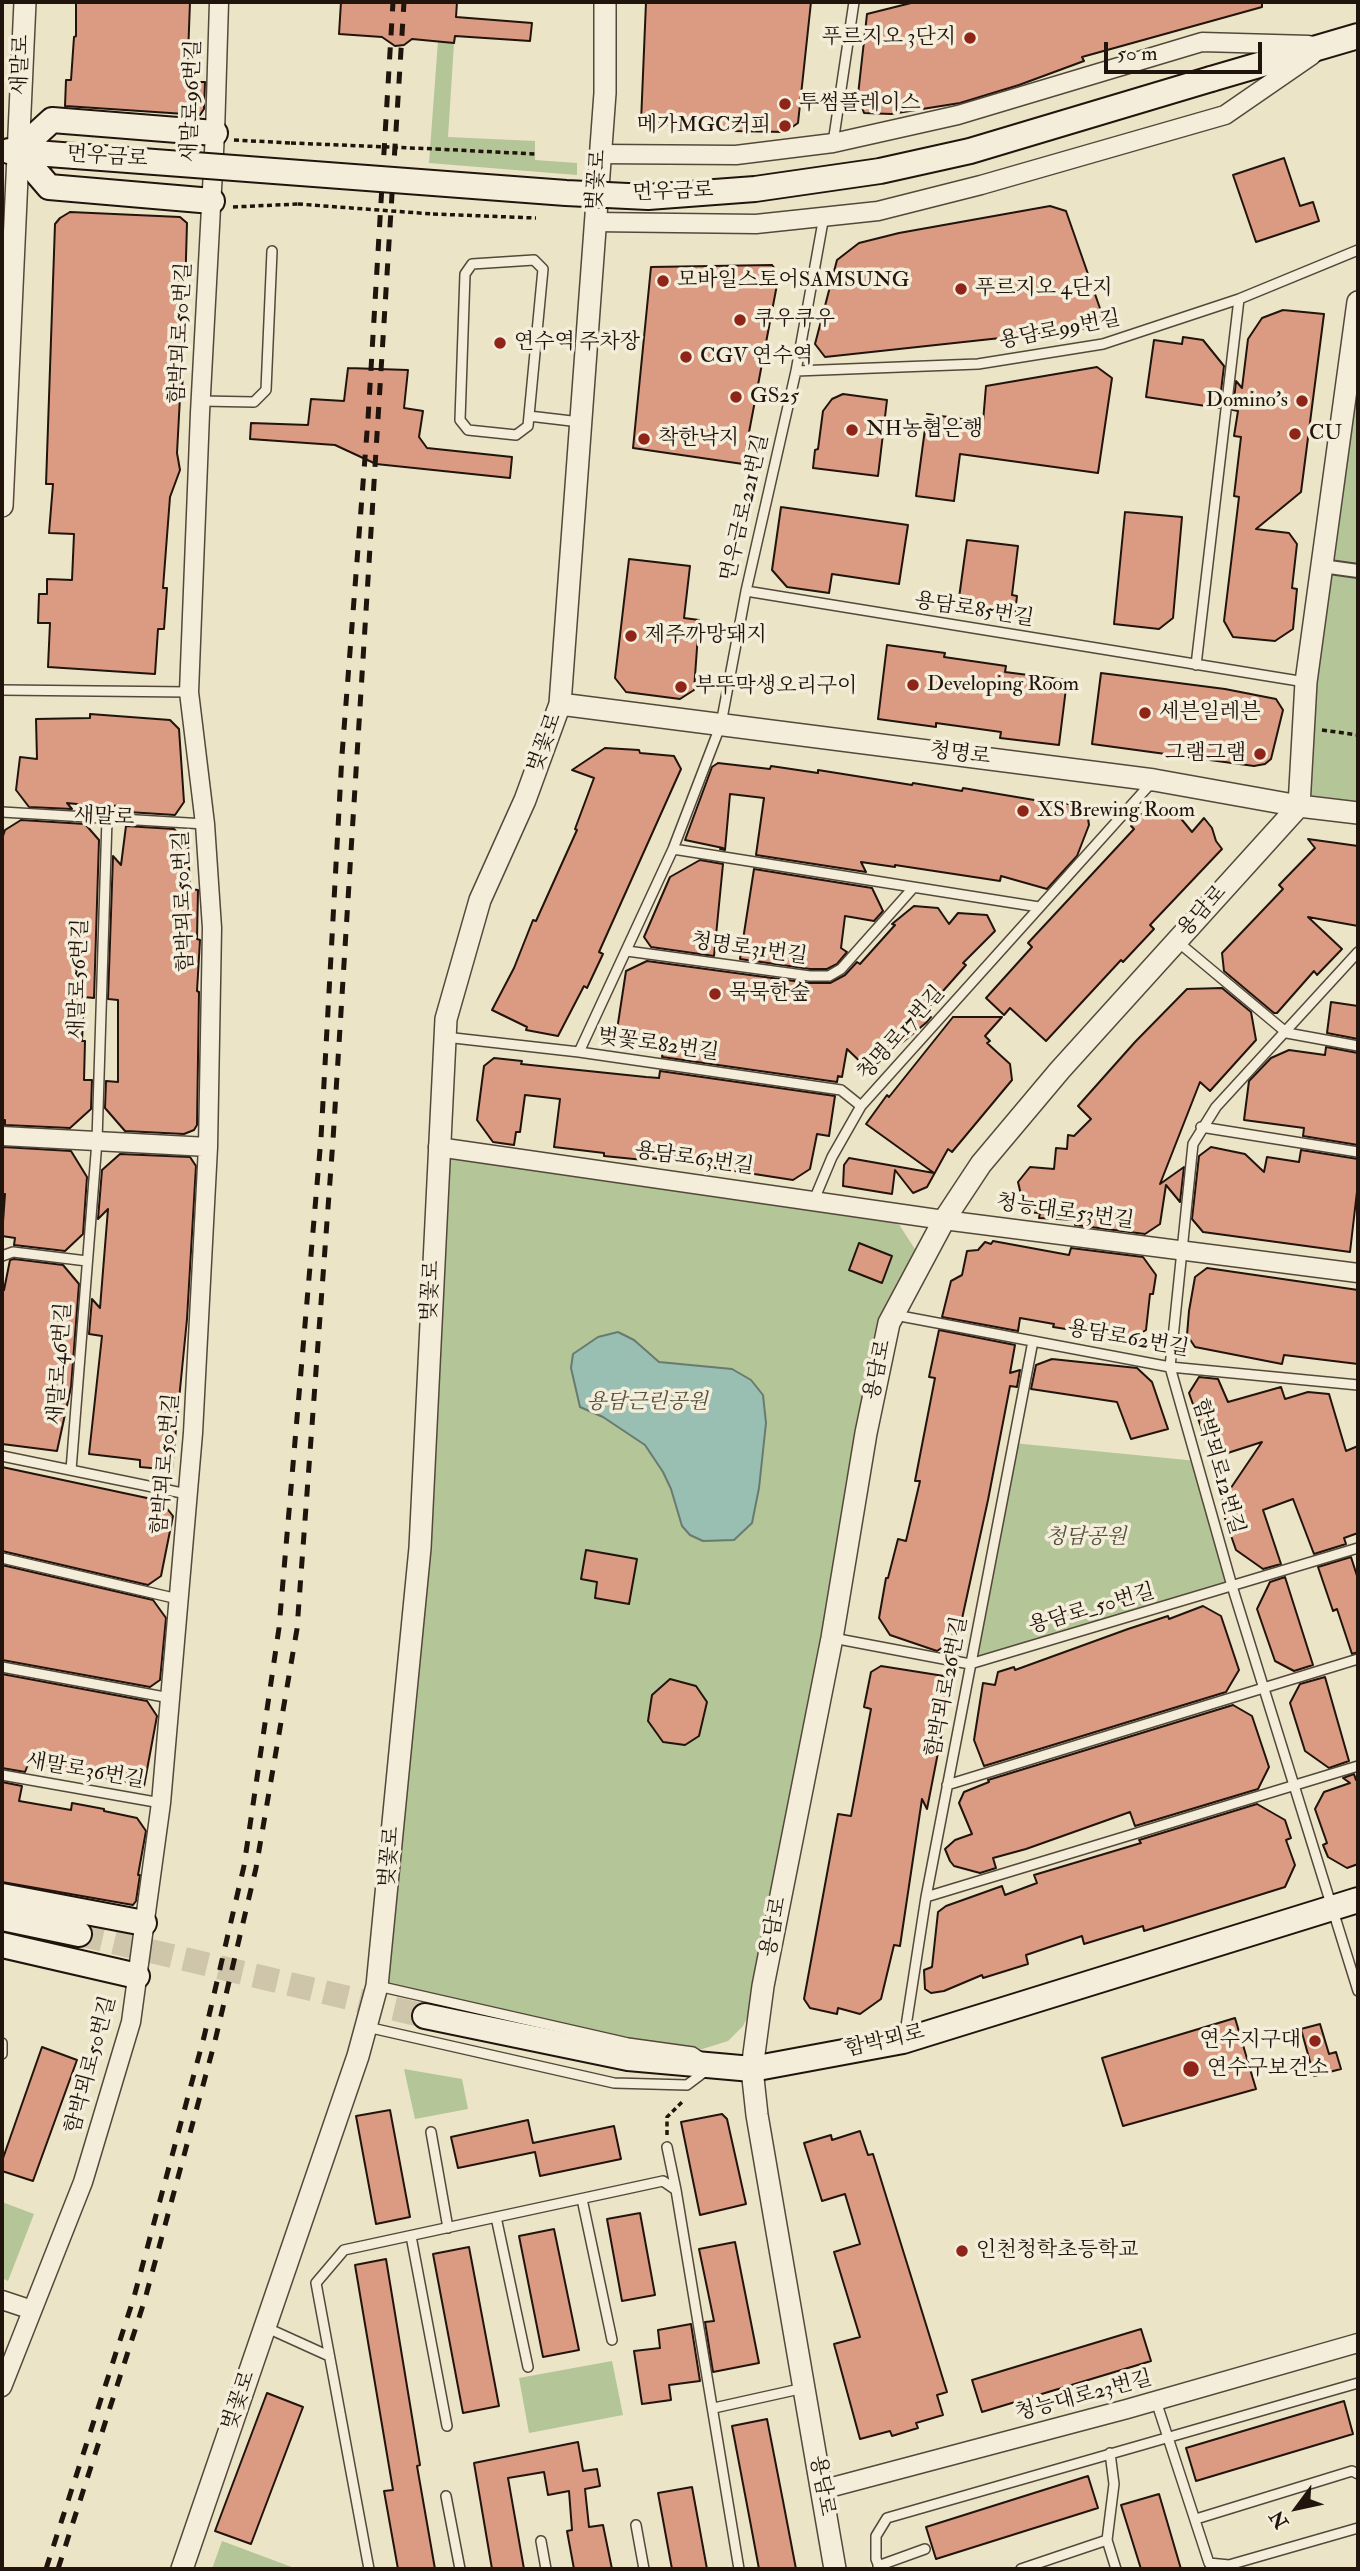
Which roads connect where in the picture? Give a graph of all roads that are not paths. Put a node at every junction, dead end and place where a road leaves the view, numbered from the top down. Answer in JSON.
{"nodes":[{"id":1,"x":25,"y":2,"type":"edge"},
{"id":2,"x":219,"y":2,"type":"edge"},
{"id":3,"x":606,"y":2,"type":"edge"},
{"id":4,"x":854,"y":2,"type":"edge"},
{"id":5,"x":1358,"y":36,"type":"edge"},
{"id":6,"x":1326,"y":45,"type":"junction"},
{"id":7,"x":215,"y":136,"type":"junction"},
{"id":8,"x":833,"y":143,"type":"junction"},
{"id":9,"x":10,"y":151,"type":"edge"},
{"id":10,"x":600,"y":154,"type":"junction"},
{"id":11,"x":211,"y":205,"type":"junction"},
{"id":12,"x":824,"y":216,"type":"junction"},
{"id":13,"x":595,"y":222,"type":"junction"},
{"id":14,"x":1358,"y":250,"type":"edge"},
{"id":15,"x":272,"y":251,"type":"dead end"},
{"id":16,"x":1239,"y":299,"type":"junction"},
{"id":17,"x":1358,"y":302,"type":"edge"},
{"id":18,"x":796,"y":370,"type":"junction"},
{"id":19,"x":201,"y":401,"type":"junction"},
{"id":20,"x":529,"y":416,"type":"junction"},
{"id":21,"x":581,"y":422,"type":"junction"},
{"id":22,"x":2,"y":506,"type":"edge"},
{"id":23,"x":1322,"y":566,"type":"junction"},
{"id":24,"x":1358,"y":571,"type":"edge"},
{"id":25,"x":746,"y":591,"type":"junction"},
{"id":26,"x":1196,"y":666,"type":"junction"},
{"id":27,"x":1306,"y":682,"type":"junction"},
{"id":28,"x":2,"y":690,"type":"edge"},
{"id":29,"x":189,"y":692,"type":"junction"},
{"id":30,"x":560,"y":704,"type":"junction"},
{"id":31,"x":720,"y":724,"type":"junction"},
{"id":32,"x":1154,"y":780,"type":"junction"},
{"id":33,"x":1299,"y":806,"type":"junction"},
{"id":34,"x":2,"y":812,"type":"edge"},
{"id":35,"x":1358,"y":813,"type":"edge"},
{"id":36,"x":107,"y":819,"type":"junction"},
{"id":37,"x":205,"y":824,"type":"junction"},
{"id":38,"x":673,"y":849,"type":"junction"},
{"id":39,"x":913,"y":888,"type":"junction"},
{"id":40,"x":1039,"y":906,"type":"junction"},
{"id":41,"x":1177,"y":941,"type":"junction"},
{"id":42,"x":627,"y":951,"type":"junction"},
{"id":43,"x":1358,"y":952,"type":"edge"},
{"id":44,"x":1287,"y":1033,"type":"junction"},
{"id":45,"x":445,"y":1037,"type":"junction"},
{"id":46,"x":1358,"y":1046,"type":"edge"},
{"id":47,"x":579,"y":1052,"type":"junction"},
{"id":48,"x":861,"y":1106,"type":"junction"},
{"id":49,"x":1201,"y":1127,"type":"junction"},
{"id":50,"x":2,"y":1136,"type":"edge"},
{"id":51,"x":97,"y":1141,"type":"junction"},
{"id":52,"x":208,"y":1147,"type":"junction"},
{"id":53,"x":438,"y":1147,"type":"junction"},
{"id":54,"x":1358,"y":1152,"type":"edge"},
{"id":55,"x":814,"y":1200,"type":"junction"},
{"id":56,"x":944,"y":1220,"type":"junction"},
{"id":57,"x":1181,"y":1252,"type":"junction"},
{"id":58,"x":2,"y":1256,"type":"edge"},
{"id":59,"x":87,"y":1261,"type":"junction"},
{"id":60,"x":1358,"y":1273,"type":"edge"},
{"id":61,"x":893,"y":1315,"type":"junction"},
{"id":62,"x":1033,"y":1341,"type":"junction"},
{"id":63,"x":1170,"y":1367,"type":"junction"},
{"id":64,"x":1358,"y":1385,"type":"edge"},
{"id":65,"x":2,"y":1456,"type":"edge"},
{"id":66,"x":71,"y":1471,"type":"junction"},
{"id":67,"x":187,"y":1494,"type":"junction"},
{"id":68,"x":1358,"y":1548,"type":"edge"},
{"id":69,"x":2,"y":1558,"type":"edge"},
{"id":70,"x":1232,"y":1586,"type":"junction"},
{"id":71,"x":178,"y":1599,"type":"junction"},
{"id":72,"x":831,"y":1638,"type":"junction"},
{"id":73,"x":1358,"y":1659,"type":"edge"},
{"id":74,"x":970,"y":1664,"type":"junction"},
{"id":75,"x":2,"y":1667,"type":"edge"},
{"id":76,"x":1263,"y":1687,"type":"junction"},
{"id":77,"x":170,"y":1698,"type":"junction"},
{"id":78,"x":1358,"y":1766,"type":"edge"},
{"id":79,"x":2,"y":1775,"type":"edge"},
{"id":80,"x":947,"y":1785,"type":"junction"},
{"id":81,"x":1294,"y":1787,"type":"junction"},
{"id":82,"x":161,"y":1803,"type":"junction"},
{"id":83,"x":2,"y":1896,"type":"edge"},
{"id":84,"x":926,"y":1897,"type":"junction"},
{"id":85,"x":1358,"y":1899,"type":"edge"},
{"id":86,"x":1332,"y":1907,"type":"junction"},
{"id":87,"x":2,"y":1919,"type":"edge"},
{"id":88,"x":144,"y":1923,"type":"junction"},
{"id":89,"x":79,"y":1934,"type":"tunnel mouth"},
{"id":90,"x":2,"y":1945,"type":"edge"},
{"id":91,"x":137,"y":1976,"type":"junction"},
{"id":92,"x":377,"y":1986,"type":"junction"},
{"id":93,"x":1358,"y":1991,"type":"edge"},
{"id":94,"x":425,"y":2016,"type":"tunnel mouth"},
{"id":95,"x":367,"y":2027,"type":"junction"},
{"id":96,"x":903,"y":2041,"type":"junction"},
{"id":97,"x":2,"y":2043,"type":"edge"},
{"id":98,"x":2,"y":2054,"type":"edge"},
{"id":99,"x":713,"y":2066,"type":"junction"},
{"id":100,"x":752,"y":2069,"type":"junction"},
{"id":101,"x":431,"y":2132,"type":"dead end"},
{"id":102,"x":667,"y":2147,"type":"road end"},
{"id":103,"x":676,"y":2190,"type":"junction"},
{"id":104,"x":582,"y":2199,"type":"junction"},
{"id":105,"x":496,"y":2217,"type":"junction"},
{"id":106,"x":448,"y":2228,"type":"junction"},
{"id":107,"x":411,"y":2236,"type":"junction"},
{"id":108,"x":2,"y":2301,"type":"edge"},
{"id":109,"x":32,"y":2310,"type":"junction"},
{"id":110,"x":265,"y":2328,"type":"junction"},
{"id":111,"x":612,"y":2340,"type":"dead end"},
{"id":112,"x":1358,"y":2343,"type":"edge"},
{"id":113,"x":329,"y":2356,"type":"junction"},
{"id":114,"x":528,"y":2367,"type":"dead end"},
{"id":115,"x":1358,"y":2383,"type":"edge"},
{"id":116,"x":2,"y":2387,"type":"edge"},
{"id":117,"x":804,"y":2388,"type":"junction"},
{"id":118,"x":1156,"y":2401,"type":"junction"},
{"id":119,"x":714,"y":2408,"type":"junction"},
{"id":120,"x":447,"y":2426,"type":"dead end"},
{"id":121,"x":1168,"y":2436,"type":"junction"},
{"id":122,"x":1110,"y":2453,"type":"junction"},
{"id":123,"x":1358,"y":2474,"type":"edge"},
{"id":124,"x":821,"y":2490,"type":"junction"},
{"id":125,"x":446,"y":2496,"type":"dead end"},
{"id":126,"x":1196,"y":2519,"type":"junction"},
{"id":127,"x":636,"y":2525,"type":"dead end"},
{"id":128,"x":1358,"y":2528,"type":"edge"},
{"id":129,"x":1107,"y":2540,"type":"junction"},
{"id":130,"x":541,"y":2541,"type":"dead end"},
{"id":131,"x":925,"y":2549,"type":"dead end"},
{"id":132,"x":879,"y":2568,"type":"edge"},
{"id":133,"x":182,"y":2569,"type":"edge"},
{"id":134,"x":369,"y":2569,"type":"edge"},
{"id":135,"x":460,"y":2569,"type":"edge"},
{"id":136,"x":546,"y":2569,"type":"edge"},
{"id":137,"x":644,"y":2569,"type":"edge"},
{"id":138,"x":739,"y":2569,"type":"edge"},
{"id":139,"x":835,"y":2569,"type":"edge"},
{"id":140,"x":1021,"y":2569,"type":"edge"},
{"id":141,"x":1116,"y":2569,"type":"edge"}],
"edges":[{"from":1,"to":9,"type":"street","name":"새말로"},
{"from":2,"to":7,"type":"street","name":"새말로96번길"},
{"from":3,"to":10,"type":"street","name":"벚꽃로"},
{"from":4,"to":8,"type":"lane"},
{"from":5,"to":6,"type":"main road","name":"먼우금로"},
{"from":6,"to":8,"type":"street","name":"먼우금로"},
{"from":6,"to":9,"type":"main road","name":"먼우금로","bridge":true},
{"from":6,"to":12,"type":"street","name":"먼우금로"},
{"from":7,"to":9,"type":"main road"},
{"from":7,"to":11,"type":"street","name":"새말로96번길"},
{"from":8,"to":10,"type":"street","name":"먼우금로"},
{"from":9,"to":11,"type":"main road"},
{"from":9,"to":22,"type":"street","name":"새말로"},
{"from":10,"to":13,"type":"street","name":"벚꽃로"},
{"from":11,"to":19,"type":"street","name":"함박뫼로50번길"},
{"from":12,"to":13,"type":"street","name":"먼우금로"},
{"from":12,"to":18,"type":"lane","name":"먼우금로221번길"},
{"from":13,"to":21,"type":"street","name":"벚꽃로"},
{"from":14,"to":16,"type":"lane","name":"용담로99번길"},
{"from":15,"to":19,"type":"lane"},
{"from":16,"to":18,"type":"lane","name":"용담로99번길"},
{"from":16,"to":26,"type":"lane"},
{"from":17,"to":23,"type":"street"},
{"from":18,"to":25,"type":"lane","name":"먼우금로221번길"},
{"from":19,"to":29,"type":"street","name":"함박뫼로50번길"},
{"from":20,"to":20,"type":"lane"},
{"from":20,"to":21,"type":"lane"},
{"from":21,"to":30,"type":"street","name":"벚꽃로"},
{"from":23,"to":24,"type":"street"},
{"from":23,"to":27,"type":"street"},
{"from":25,"to":26,"type":"lane","name":"용담로85번길"},
{"from":25,"to":31,"type":"lane","name":"먼우금로221번길"},
{"from":26,"to":27,"type":"lane","name":"용담로85번길"},
{"from":27,"to":33,"type":"street"},
{"from":28,"to":29,"type":"lane"},
{"from":29,"to":37,"type":"street","name":"함박뫼로50번길"},
{"from":30,"to":31,"type":"street","name":"청명로"},
{"from":30,"to":45,"type":"street","name":"벚꽃로"},
{"from":31,"to":32,"type":"street","name":"청명로"},
{"from":31,"to":38,"type":"lane"},
{"from":32,"to":33,"type":"street","name":"청명로"},
{"from":32,"to":40,"type":"lane","name":"청명로17번길"},
{"from":33,"to":35,"type":"street","name":"청명로"},
{"from":33,"to":41,"type":"street","name":"용담로"},
{"from":34,"to":36,"type":"lane","name":"새말로"},
{"from":36,"to":37,"type":"lane","name":"새말로"},
{"from":36,"to":51,"type":"lane","name":"새말로56번길"},
{"from":37,"to":52,"type":"street","name":"함박뫼로50번길"},
{"from":38,"to":39,"type":"lane"},
{"from":38,"to":42,"type":"lane"},
{"from":39,"to":40,"type":"lane"},
{"from":39,"to":42,"type":"lane","name":"청명로31번길"},
{"from":40,"to":48,"type":"lane","name":"청명로17번길"},
{"from":41,"to":44,"type":"lane"},
{"from":41,"to":56,"type":"street","name":"용담로"},
{"from":42,"to":47,"type":"lane"},
{"from":43,"to":44,"type":"lane"},
{"from":44,"to":46,"type":"lane"},
{"from":44,"to":49,"type":"lane"},
{"from":45,"to":47,"type":"lane","name":"벚꽃로82번길"},
{"from":45,"to":53,"type":"street","name":"벚꽃로"},
{"from":47,"to":48,"type":"lane","name":"벚꽃로82번길"},
{"from":48,"to":55,"type":"lane","name":"청명로17번길"},
{"from":49,"to":54,"type":"lane"},
{"from":49,"to":57,"type":"lane"},
{"from":50,"to":51,"type":"street"},
{"from":51,"to":52,"type":"street"},
{"from":51,"to":59,"type":"lane","name":"새말로46번길"},
{"from":52,"to":67,"type":"street","name":"함박뫼로50번길"},
{"from":53,"to":55,"type":"street","name":"용담로63번길"},
{"from":53,"to":92,"type":"street","name":"벚꽃로"},
{"from":55,"to":56,"type":"street","name":"용담로63번길"},
{"from":56,"to":57,"type":"street","name":"청능대로53번길"},
{"from":56,"to":61,"type":"street","name":"용담로"},
{"from":57,"to":60,"type":"street","name":"청능대로53번길"},
{"from":57,"to":63,"type":"lane","name":"함박뫼로12번길"},
{"from":58,"to":59,"type":"lane"},
{"from":59,"to":66,"type":"lane","name":"새말로46번길"},
{"from":61,"to":62,"type":"lane","name":"용담로62번길"},
{"from":61,"to":72,"type":"street","name":"용담로"},
{"from":62,"to":63,"type":"lane","name":"용담로62번길"},
{"from":62,"to":74,"type":"lane","name":"함박뫼로26번길"},
{"from":63,"to":64,"type":"lane","name":"용담로62번길"},
{"from":63,"to":70,"type":"lane","name":"함박뫼로12번길"},
{"from":65,"to":66,"type":"lane"},
{"from":66,"to":67,"type":"lane"},
{"from":67,"to":71,"type":"street","name":"함박뫼로50번길"},
{"from":68,"to":70,"type":"lane","name":"용담로_50번길"},
{"from":69,"to":71,"type":"lane"},
{"from":70,"to":74,"type":"lane","name":"용담로_50번길"},
{"from":70,"to":76,"type":"lane","name":"함박뫼로12번길"},
{"from":71,"to":77,"type":"street","name":"함박뫼로50번길"},
{"from":72,"to":74,"type":"lane","name":"용담로_50번길"},
{"from":72,"to":100,"type":"street","name":"용담로"},
{"from":73,"to":76,"type":"lane"},
{"from":74,"to":80,"type":"lane","name":"함박뫼로26번길"},
{"from":75,"to":77,"type":"lane"},
{"from":76,"to":80,"type":"lane"},
{"from":76,"to":81,"type":"lane","name":"함박뫼로12번길"},
{"from":77,"to":82,"type":"street","name":"함박뫼로50번길"},
{"from":78,"to":81,"type":"lane"},
{"from":79,"to":82,"type":"lane","name":"새말로36번길"},
{"from":80,"to":84,"type":"lane","name":"함박뫼로26번길"},
{"from":81,"to":84,"type":"lane"},
{"from":81,"to":86,"type":"lane","name":"함박뫼로12번길"},
{"from":82,"to":88,"type":"street","name":"함박뫼로50번길"},
{"from":83,"to":88,"type":"main road"},
{"from":84,"to":96,"type":"lane","name":"함박뫼로26번길"},
{"from":85,"to":86,"type":"main road","name":"함박뫼로"},
{"from":86,"to":93,"type":"lane"},
{"from":86,"to":96,"type":"main road","name":"함박뫼로"},
{"from":87,"to":89,"type":"main road"},
{"from":88,"to":91,"type":"street","name":"함박뫼로50번길"},
{"from":90,"to":91,"type":"main road"},
{"from":91,"to":109,"type":"street","name":"함박뫼로50번길"},
{"from":92,"to":95,"type":"street","name":"벚꽃로"},
{"from":92,"to":99,"type":"lane"},
{"from":94,"to":99,"type":"main road","name":"함박뫼로"},
{"from":95,"to":99,"type":"lane"},
{"from":95,"to":110,"type":"street","name":"벚꽃로"},
{"from":96,"to":100,"type":"main road","name":"함박뫼로"},
{"from":97,"to":98,"type":"lane"},
{"from":99,"to":100,"type":"main road","name":"함박뫼로"},
{"from":100,"to":117,"type":"street","name":"용담로"},
{"from":101,"to":106,"type":"lane"},
{"from":102,"to":103,"type":"lane"},
{"from":103,"to":104,"type":"lane"},
{"from":103,"to":119,"type":"lane"},
{"from":104,"to":105,"type":"lane"},
{"from":104,"to":111,"type":"lane"},
{"from":105,"to":106,"type":"lane"},
{"from":105,"to":114,"type":"lane"},
{"from":106,"to":107,"type":"lane"},
{"from":107,"to":113,"type":"lane"},
{"from":107,"to":120,"type":"lane"},
{"from":108,"to":109,"type":"street"},
{"from":109,"to":116,"type":"street","name":"함박뫼로50번길"},
{"from":110,"to":113,"type":"lane"},
{"from":110,"to":133,"type":"street","name":"벚꽃로"},
{"from":112,"to":118,"type":"street","name":"청능대로23번길"},
{"from":113,"to":134,"type":"lane"},
{"from":115,"to":121,"type":"lane"},
{"from":117,"to":119,"type":"lane"},
{"from":117,"to":124,"type":"street","name":"용담로"},
{"from":118,"to":121,"type":"lane"},
{"from":118,"to":124,"type":"street","name":"청능대로23번길"},
{"from":119,"to":138,"type":"lane"},
{"from":121,"to":122,"type":"lane"},
{"from":121,"to":126,"type":"lane"},
{"from":122,"to":129,"type":"lane"},
{"from":122,"to":132,"type":"lane"},
{"from":123,"to":126,"type":"lane"},
{"from":124,"to":139,"type":"street","name":"용담로"},
{"from":125,"to":135,"type":"lane"},
{"from":126,"to":128,"type":"lane"},
{"from":127,"to":137,"type":"lane"},
{"from":129,"to":140,"type":"lane"},
{"from":129,"to":141,"type":"lane"},
{"from":130,"to":136,"type":"lane"},
{"from":131,"to":132,"type":"lane"}]}
